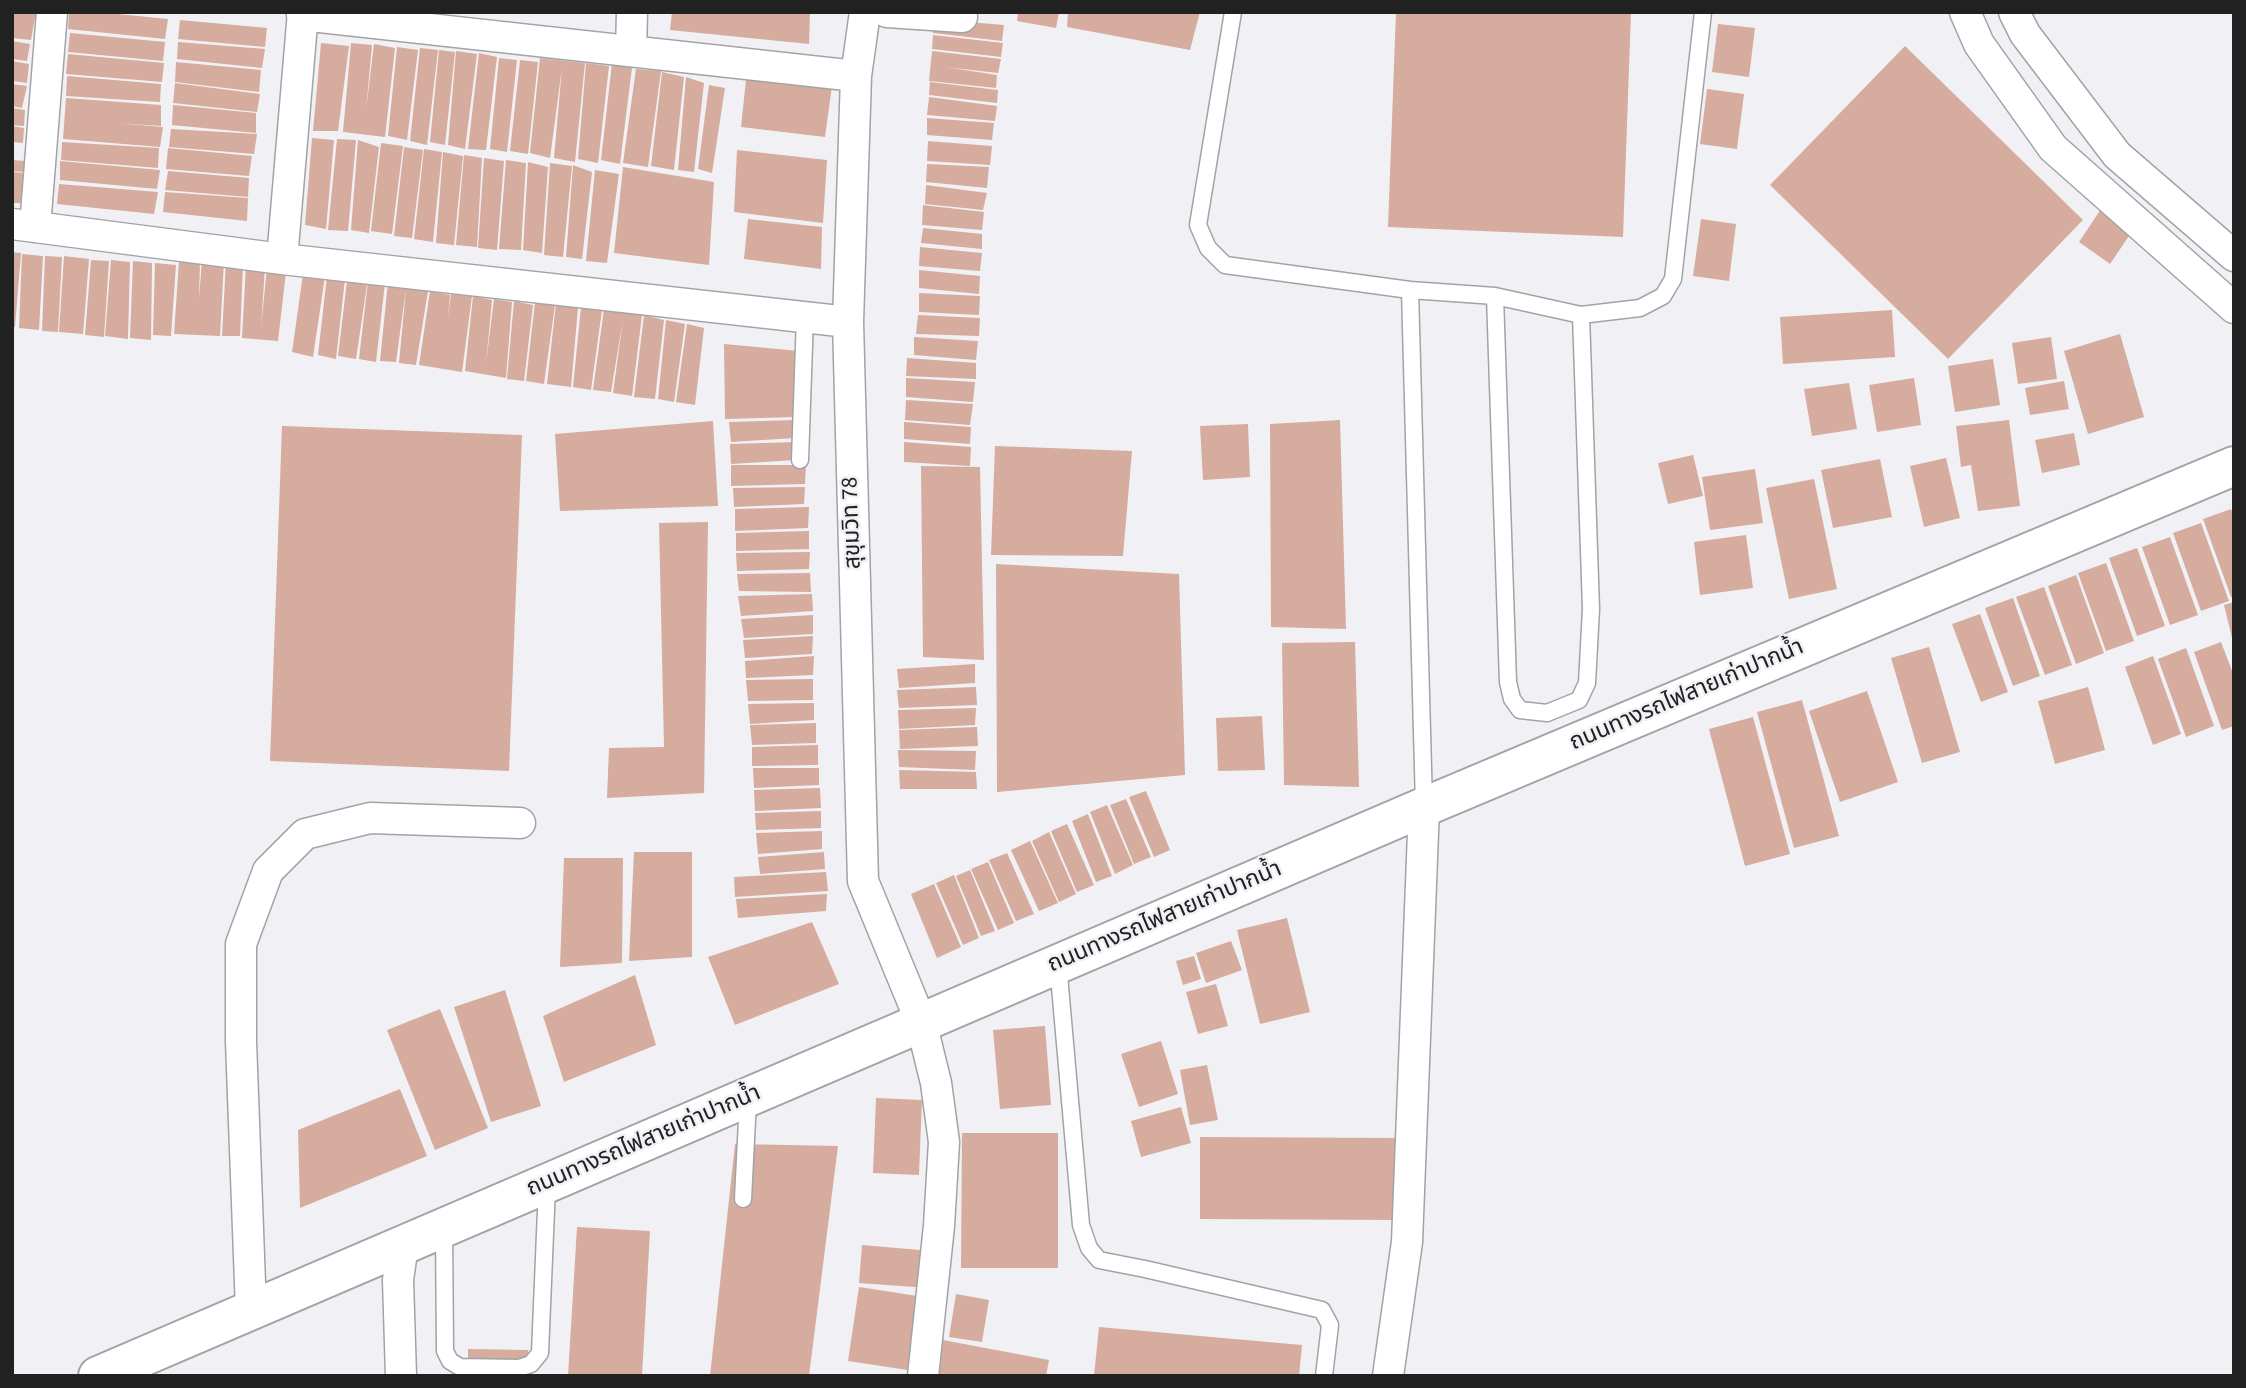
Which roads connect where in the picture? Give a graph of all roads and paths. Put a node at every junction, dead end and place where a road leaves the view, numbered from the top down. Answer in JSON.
{"nodes":[{"id":1,"x":52,"y":12,"type":"edge"},
{"id":2,"x":632,"y":12,"type":"edge"},
{"id":3,"x":865,"y":12,"type":"edge"},
{"id":4,"x":887,"y":12,"type":"edge"},
{"id":5,"x":1233,"y":12,"type":"edge"},
{"id":6,"x":1703,"y":12,"type":"edge"},
{"id":7,"x":1965,"y":12,"type":"edge"},
{"id":8,"x":2014,"y":12,"type":"edge"},
{"id":9,"x":303,"y":13,"type":"edge"},
{"id":10,"x":962,"y":17,"type":"dead end"},
{"id":11,"x":631,"y":51,"type":"junction"},
{"id":12,"x":856,"y":76,"type":"junction"},
{"id":13,"x":2135,"y":171,"type":"junction"},
{"id":14,"x":2110,"y":197,"type":"junction"},
{"id":15,"x":24,"y":226,"type":"edge"},
{"id":16,"x":2234,"y":256,"type":"edge"},
{"id":17,"x":282,"y":259,"type":"junction"},
{"id":18,"x":1410,"y":290,"type":"junction"},
{"id":19,"x":1495,"y":296,"type":"junction"},
{"id":20,"x":2234,"y":307,"type":"edge"},
{"id":21,"x":1581,"y":315,"type":"junction"},
{"id":22,"x":805,"y":317,"type":"junction"},
{"id":23,"x":848,"y":322,"type":"junction"},
{"id":24,"x":800,"y":460,"type":"dead end"},
{"id":25,"x":2234,"y":466,"type":"edge"},
{"id":26,"x":1424,"y":807,"type":"junction"},
{"id":27,"x":520,"y":823,"type":"dead end"},
{"id":28,"x":1058,"y":964,"type":"junction"},
{"id":29,"x":921,"y":1022,"type":"junction"},
{"id":30,"x":748,"y":1097,"type":"junction"},
{"id":31,"x":547,"y":1183,"type":"junction"},
{"id":32,"x":743,"y":1199,"type":"dead end"},
{"id":33,"x":444,"y":1227,"type":"junction"},
{"id":34,"x":403,"y":1245,"type":"junction"},
{"id":35,"x":251,"y":1310,"type":"junction"},
{"id":36,"x":98,"y":1376,"type":"edge"},
{"id":37,"x":401,"y":1376,"type":"edge"},
{"id":38,"x":923,"y":1376,"type":"edge"},
{"id":39,"x":1324,"y":1376,"type":"edge"},
{"id":40,"x":1388,"y":1376,"type":"edge"}],
"edges":[{"from":1,"to":15,"type":"street"},
{"from":2,"to":11,"type":"street"},
{"from":3,"to":12,"type":"street","name":"สุขุมวิท 78"},
{"from":4,"to":10,"type":"street"},
{"from":5,"to":18,"type":"lane"},
{"from":6,"to":21,"type":"lane"},
{"from":7,"to":14,"type":"street"},
{"from":8,"to":13,"type":"street"},
{"from":9,"to":11,"type":"street"},
{"from":9,"to":17,"type":"street"},
{"from":11,"to":12,"type":"street"},
{"from":12,"to":23,"type":"street","name":"สุขุมวิท 78"},
{"from":13,"to":14,"type":"street"},
{"from":13,"to":16,"type":"street"},
{"from":14,"to":20,"type":"street"},
{"from":15,"to":17,"type":"street"},
{"from":17,"to":22,"type":"street"},
{"from":18,"to":19,"type":"lane"},
{"from":18,"to":26,"type":"lane"},
{"from":19,"to":21,"type":"lane"},
{"from":19,"to":21,"type":"lane"},
{"from":22,"to":23,"type":"street"},
{"from":22,"to":24,"type":"lane"},
{"from":23,"to":29,"type":"street","name":"สุขุมวิท 78"},
{"from":25,"to":26,"type":"main road","name":"ถนนทางรถไฟสายเก่าปากน้ำ"},
{"from":26,"to":28,"type":"main road","name":"ถนนทางรถไฟสายเก่าปากน้ำ"},
{"from":26,"to":40,"type":"street"},
{"from":27,"to":35,"type":"street"},
{"from":28,"to":29,"type":"main road","name":"ถนนทางรถไฟสายเก่าปากน้ำ"},
{"from":28,"to":39,"type":"lane"},
{"from":29,"to":30,"type":"main road","name":"ถนนทางรถไฟสายเก่าปากน้ำ"},
{"from":29,"to":38,"type":"street","name":"สุขุมวิท 78"},
{"from":30,"to":31,"type":"main road","name":"ถนนทางรถไฟสายเก่าปากน้ำ"},
{"from":30,"to":32,"type":"lane"},
{"from":31,"to":33,"type":"main road","name":"ถนนทางรถไฟสายเก่าปากน้ำ"},
{"from":31,"to":33,"type":"lane"},
{"from":33,"to":34,"type":"main road","name":"ถนนทางรถไฟสายเก่าปากน้ำ"},
{"from":34,"to":35,"type":"main road","name":"ถนนทางรถไฟสายเก่าปากน้ำ"},
{"from":34,"to":37,"type":"street"},
{"from":35,"to":36,"type":"main road","name":"ถนนทางรถไฟสายเก่าปากน้ำ"}]}
